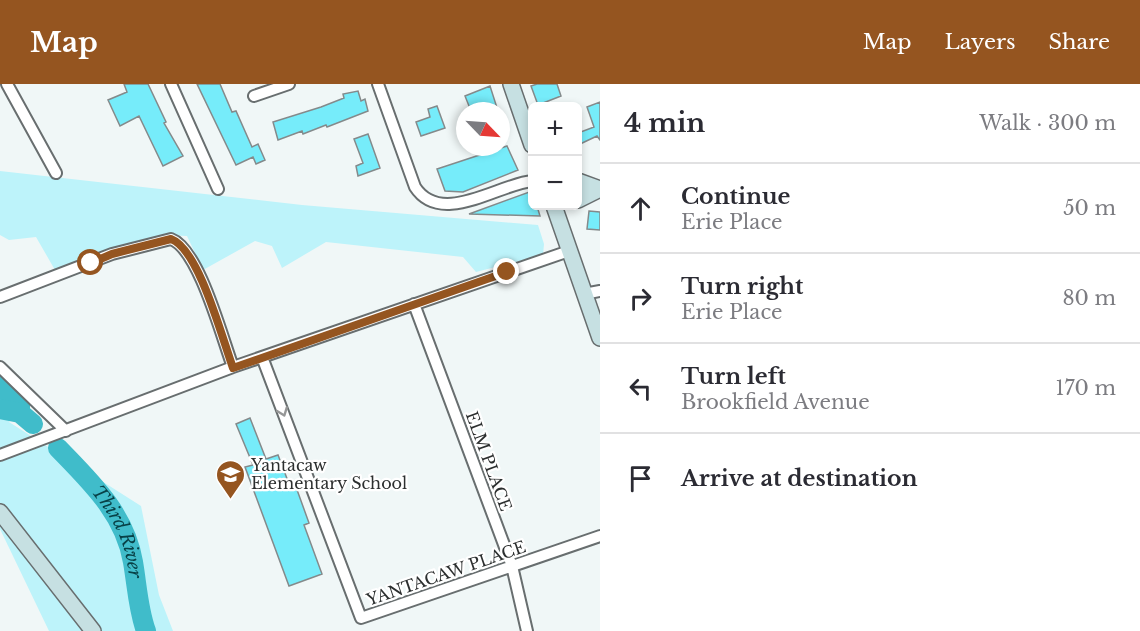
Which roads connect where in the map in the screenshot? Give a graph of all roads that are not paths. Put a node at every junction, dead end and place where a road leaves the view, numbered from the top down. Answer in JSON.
{"nodes":[{"id":1,"x":7,"y":84,"type":"edge"},
{"id":2,"x":171,"y":84,"type":"edge"},
{"id":3,"x":289,"y":84,"type":"edge"},
{"id":4,"x":378,"y":84,"type":"edge"},
{"id":5,"x":511,"y":84,"type":"edge"},
{"id":6,"x":255,"y":96,"type":"dead end"},
{"id":7,"x":528,"y":133,"type":"edge"},
{"id":8,"x":56,"y":173,"type":"dead end"},
{"id":9,"x":528,"y":182,"type":"edge"},
{"id":10,"x":582,"y":182,"type":"edge"},
{"id":11,"x":218,"y":189,"type":"dead end"},
{"id":12,"x":600,"y":189,"type":"edge"},
{"id":13,"x":582,"y":198,"type":"edge"},
{"id":14,"x":555,"y":210,"type":"edge"},
{"id":15,"x":569,"y":251,"type":"junction"},
{"id":16,"x":600,"y":291,"type":"edge"},
{"id":17,"x":584,"y":294,"type":"junction"},
{"id":18,"x":0,"y":297,"type":"edge"},
{"id":19,"x":414,"y":304,"type":"junction"},
{"id":20,"x":600,"y":338,"type":"edge"},
{"id":21,"x":262,"y":357,"type":"junction"},
{"id":22,"x":0,"y":367,"type":"edge"},
{"id":23,"x":233,"y":368,"type":"junction"},
{"id":24,"x":66,"y":431,"type":"junction"},
{"id":25,"x":0,"y":455,"type":"edge"},
{"id":26,"x":0,"y":512,"type":"edge"},
{"id":27,"x":600,"y":536,"type":"edge"},
{"id":28,"x":512,"y":566,"type":"junction"},
{"id":29,"x":93,"y":631,"type":"edge"},
{"id":30,"x":527,"y":631,"type":"edge"}],
"edges":[{"from":1,"to":8,"type":"street"},
{"from":2,"to":11,"type":"street"},
{"from":3,"to":6,"type":"street"},
{"from":4,"to":9,"type":"street"},
{"from":5,"to":7,"type":"main road"},
{"from":10,"to":12,"type":"main road"},
{"from":12,"to":13,"type":"main road"},
{"from":14,"to":15,"type":"main road"},
{"from":15,"to":17,"type":"main road"},
{"from":15,"to":19,"type":"street"},
{"from":16,"to":17,"type":"street"},
{"from":17,"to":20,"type":"main road"},
{"from":18,"to":23,"type":"street"},
{"from":19,"to":21,"type":"street"},
{"from":19,"to":28,"type":"street","name":"ELM PLACE"},
{"from":21,"to":23,"type":"street"},
{"from":21,"to":28,"type":"street","name":"YANTACAW PLACE","one_way":true},
{"from":22,"to":24,"type":"street"},
{"from":23,"to":24,"type":"street"},
{"from":24,"to":25,"type":"street"},
{"from":26,"to":29,"type":"main road"},
{"from":27,"to":28,"type":"street","name":"YANTACAW PLACE"},
{"from":28,"to":30,"type":"street","name":"ELM PLACE"}]}
